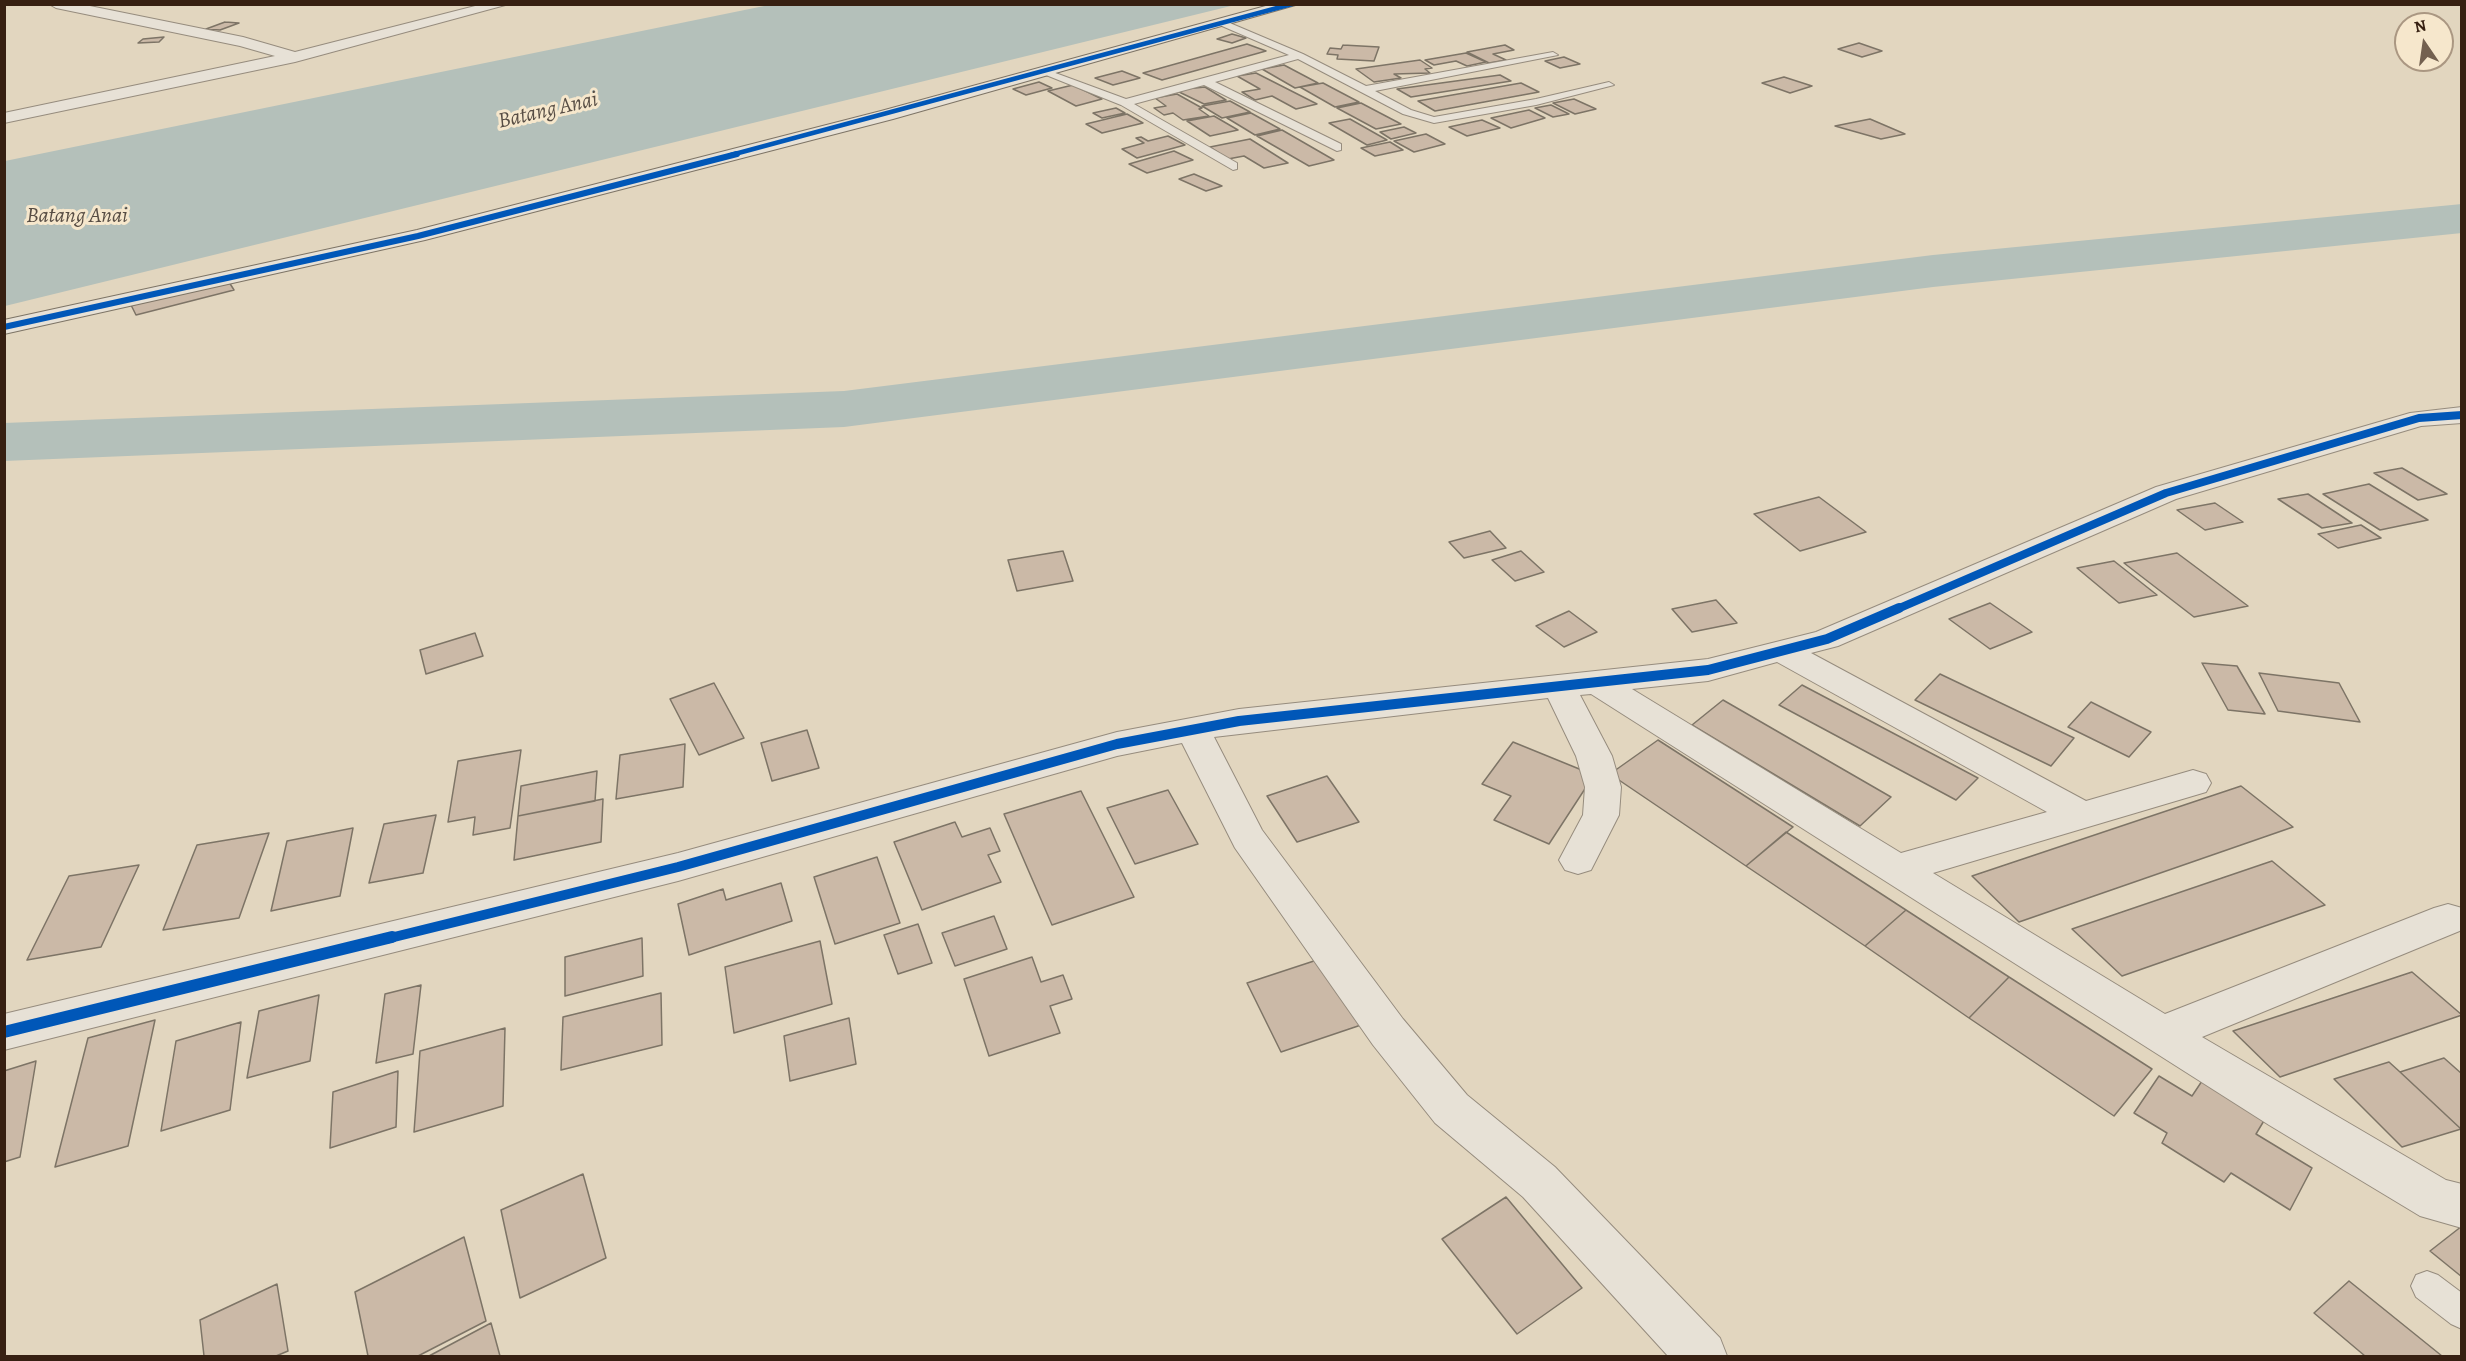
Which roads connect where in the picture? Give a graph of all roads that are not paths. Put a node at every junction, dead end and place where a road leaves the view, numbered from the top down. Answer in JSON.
{"nodes":[{"id":1,"x":56,"y":4,"type":"edge"},
{"id":2,"x":502,"y":4,"type":"edge"},
{"id":3,"x":1292,"y":4,"type":"edge"},
{"id":4,"x":1225,"y":24,"type":"junction"},
{"id":5,"x":1553,"y":55,"type":"dead end"},
{"id":6,"x":1299,"y":56,"type":"junction"},
{"id":7,"x":295,"y":57,"type":"junction"},
{"id":8,"x":1046,"y":72,"type":"junction"},
{"id":9,"x":1205,"y":81,"type":"junction"},
{"id":10,"x":1609,"y":85,"type":"dead end"},
{"id":11,"x":1363,"y":90,"type":"junction"},
{"id":12,"x":1125,"y":103,"type":"junction"},
{"id":13,"x":4,"y":118,"type":"edge"},
{"id":14,"x":1337,"y":147,"type":"dead end"},
{"id":15,"x":1233,"y":166,"type":"dead end"},
{"id":16,"x":4,"y":327,"type":"edge"},
{"id":17,"x":2462,"y":415,"type":"edge"},
{"id":18,"x":1781,"y":651,"type":"junction"},
{"id":19,"x":1579,"y":686,"type":"junction"},
{"id":20,"x":1193,"y":730,"type":"junction"},
{"id":21,"x":2193,"y":783,"type":"dead end"},
{"id":22,"x":2082,"y":816,"type":"junction"},
{"id":23,"x":1578,"y":860,"type":"dead end"},
{"id":24,"x":1898,"y":869,"type":"junction"},
{"id":25,"x":2448,"y":919,"type":"dead end"},
{"id":26,"x":4,"y":1032,"type":"edge"},
{"id":27,"x":2162,"y":1034,"type":"junction"},
{"id":28,"x":2462,"y":1206,"type":"edge"},
{"id":29,"x":2427,"y":1286,"type":"dead end"},
{"id":30,"x":2462,"y":1313,"type":"edge"},
{"id":31,"x":1702,"y":1356,"type":"edge"}],
"edges":[{"from":1,"to":7,"type":"street"},
{"from":2,"to":7,"type":"street"},
{"from":3,"to":4,"type":"street"},
{"from":4,"to":6,"type":"lane"},
{"from":4,"to":8,"type":"street"},
{"from":5,"to":11,"type":"lane"},
{"from":6,"to":9,"type":"lane"},
{"from":6,"to":11,"type":"lane"},
{"from":7,"to":13,"type":"street"},
{"from":8,"to":12,"type":"lane"},
{"from":8,"to":16,"type":"street"},
{"from":9,"to":12,"type":"lane"},
{"from":9,"to":14,"type":"lane"},
{"from":10,"to":11,"type":"lane"},
{"from":12,"to":15,"type":"lane"},
{"from":17,"to":18,"type":"street"},
{"from":18,"to":19,"type":"street"},
{"from":18,"to":22,"type":"street"},
{"from":19,"to":20,"type":"street"},
{"from":19,"to":23,"type":"street"},
{"from":19,"to":24,"type":"street"},
{"from":20,"to":26,"type":"street"},
{"from":20,"to":31,"type":"street"},
{"from":21,"to":22,"type":"street"},
{"from":22,"to":24,"type":"street"},
{"from":24,"to":27,"type":"street"},
{"from":25,"to":27,"type":"street"},
{"from":27,"to":28,"type":"street"},
{"from":29,"to":30,"type":"lane"}]}
